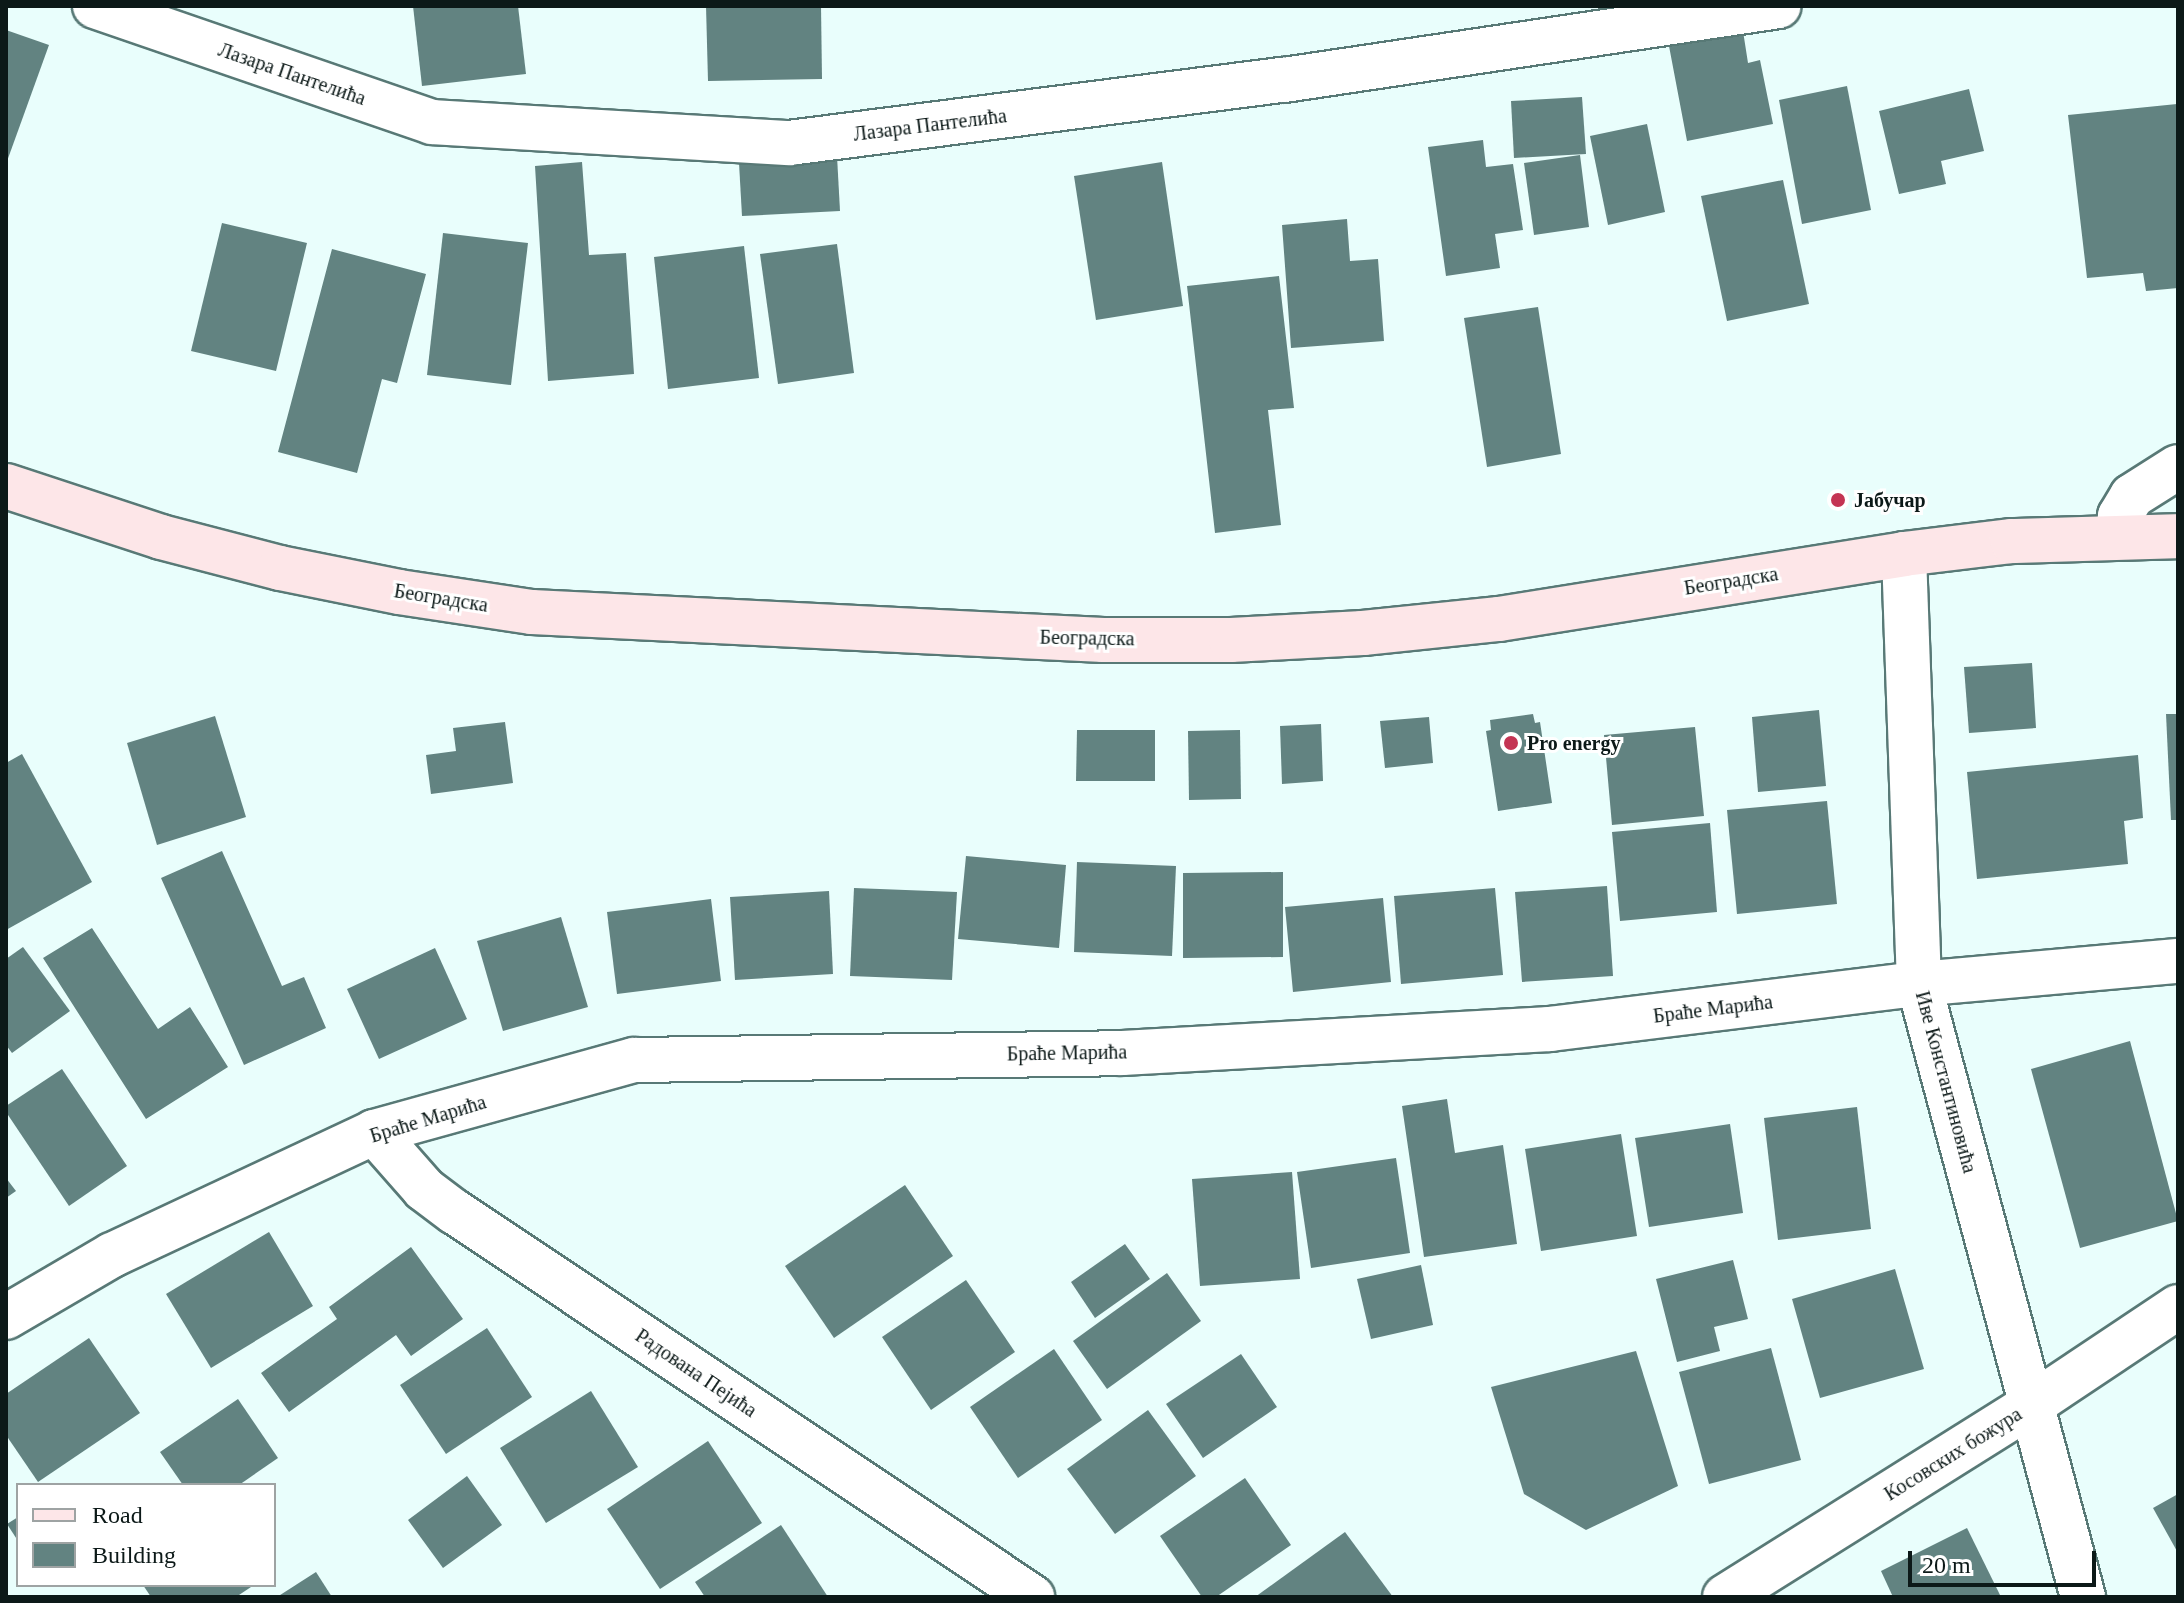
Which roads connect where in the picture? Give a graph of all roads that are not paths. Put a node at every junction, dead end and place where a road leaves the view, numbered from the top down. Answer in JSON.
{"nodes":[{"id":1,"x":95,"y":6,"type":"edge"},
{"id":2,"x":1778,"y":6,"type":"edge"},
{"id":3,"x":2178,"y":467,"type":"edge"},
{"id":4,"x":6,"y":486,"type":"edge"},
{"id":5,"x":2118,"y":535,"type":"junction"},
{"id":6,"x":2178,"y":536,"type":"edge"},
{"id":7,"x":1904,"y":554,"type":"junction"},
{"id":8,"x":2178,"y":961,"type":"edge"},
{"id":9,"x":1919,"y":984,"type":"junction"},
{"id":10,"x":374,"y":1132,"type":"junction"},
{"id":11,"x":2178,"y":1307,"type":"edge"},
{"id":12,"x":6,"y":1317,"type":"edge"},
{"id":13,"x":2034,"y":1403,"type":"junction"},
{"id":14,"x":1032,"y":1597,"type":"edge"},
{"id":15,"x":1725,"y":1597,"type":"edge"},
{"id":16,"x":2083,"y":1597,"type":"edge"}],
"edges":[{"from":1,"to":2,"type":"street","name":"Лазара Пантелића"},
{"from":3,"to":5,"type":"street"},
{"from":4,"to":7,"type":"street","name":"Београдска"},
{"from":5,"to":6,"type":"street","name":"Београдска"},
{"from":5,"to":7,"type":"street","name":"Београдска"},
{"from":7,"to":9,"type":"street","name":"Иве Константиновића"},
{"from":8,"to":9,"type":"street","name":"Браће Марића"},
{"from":9,"to":10,"type":"street","name":"Браће Марића"},
{"from":9,"to":13,"type":"street","name":"Иве Константиновића"},
{"from":10,"to":12,"type":"street","name":"Браће Марића"},
{"from":10,"to":14,"type":"street","name":"Радована Пејића"},
{"from":11,"to":13,"type":"street","name":"Косовских божура"},
{"from":13,"to":15,"type":"street","name":"Косовских божура"},
{"from":13,"to":16,"type":"street","name":"Иве Константиновића"}]}
